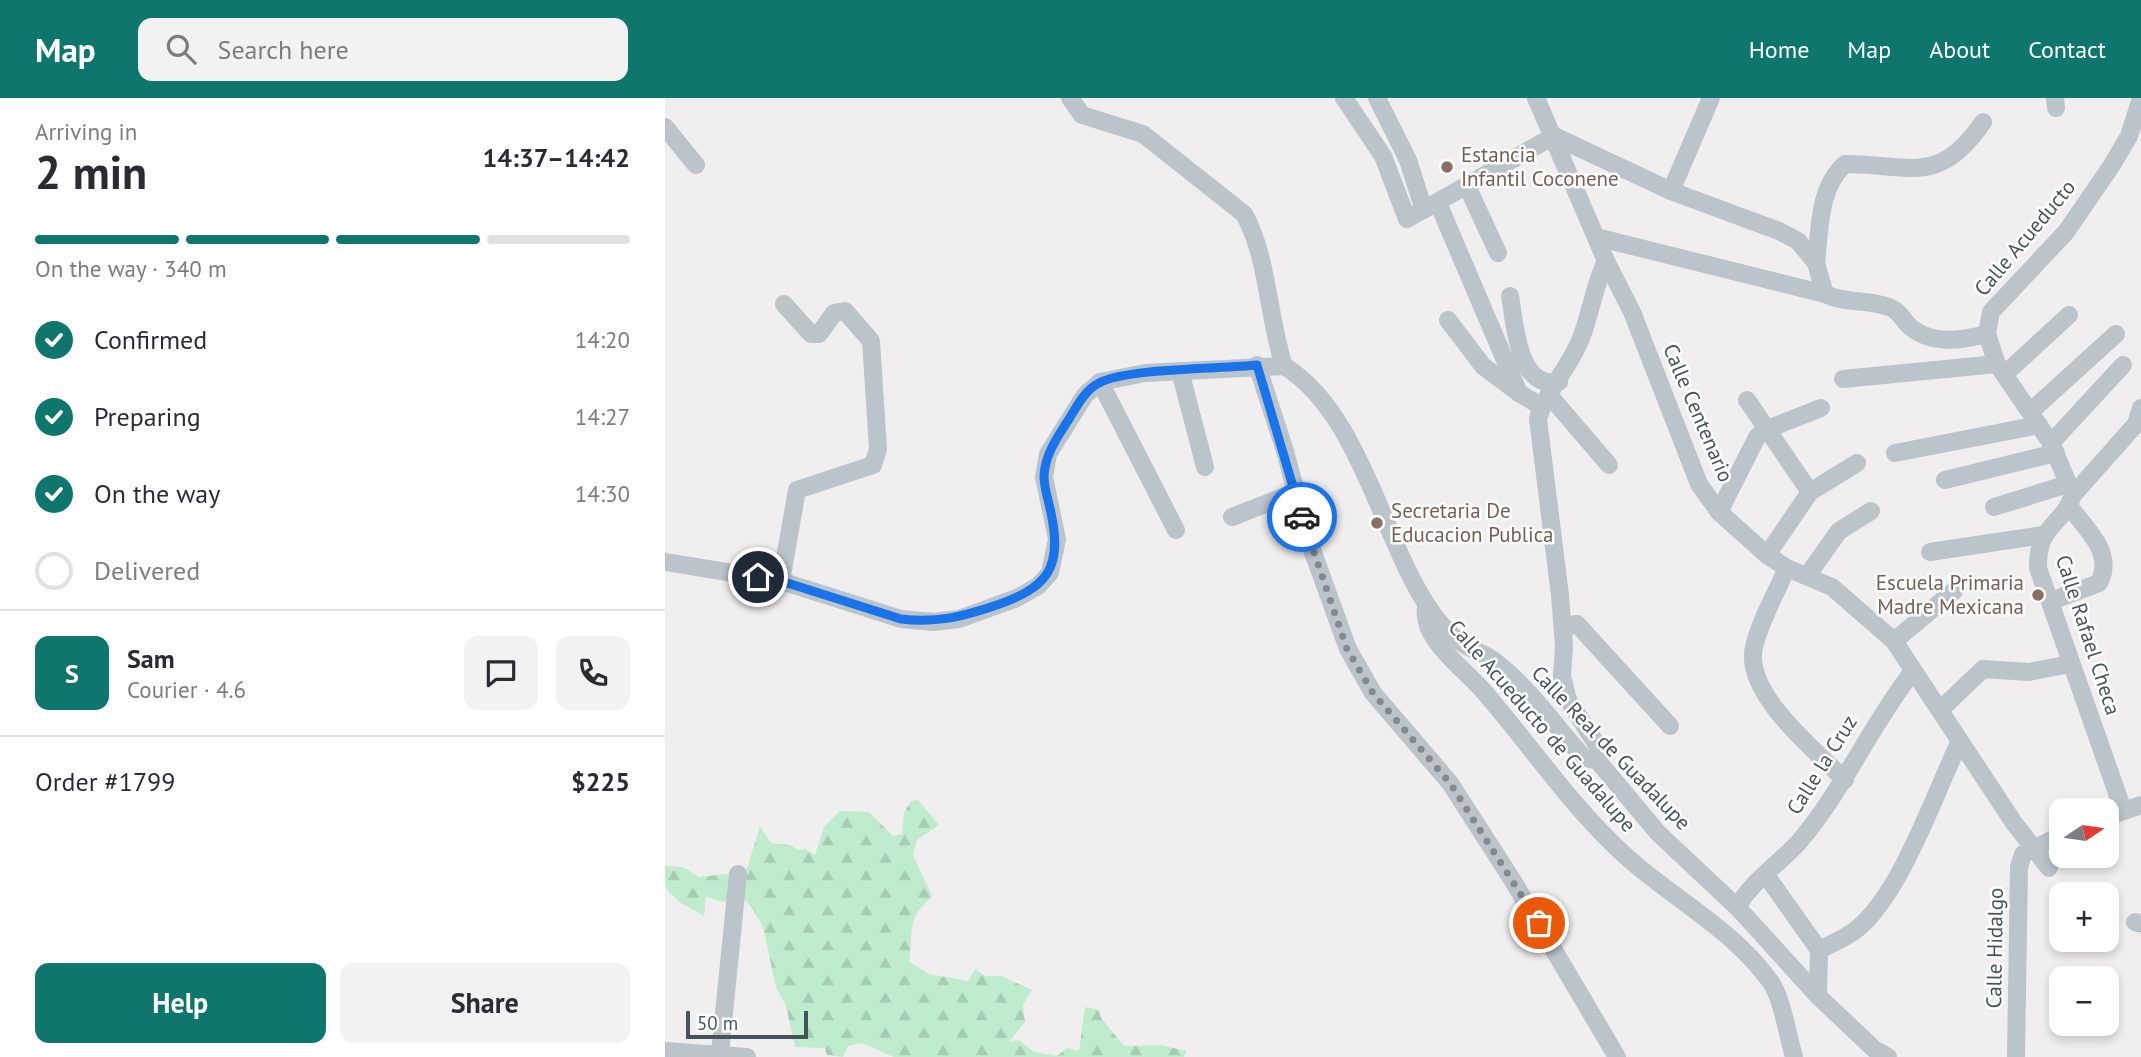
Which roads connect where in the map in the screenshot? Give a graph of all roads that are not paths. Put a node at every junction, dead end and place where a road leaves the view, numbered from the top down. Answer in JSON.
{"nodes":[{"id":1,"x":1070,"y":98,"type":"edge"},
{"id":2,"x":1344,"y":98,"type":"edge"},
{"id":3,"x":1377,"y":98,"type":"edge"},
{"id":4,"x":1536,"y":98,"type":"edge"},
{"id":5,"x":1711,"y":98,"type":"edge"},
{"id":6,"x":2141,"y":98,"type":"edge"},
{"id":7,"x":1983,"y":122,"type":"dead end"},
{"id":8,"x":665,"y":127,"type":"edge"},
{"id":9,"x":1554,"y":136,"type":"junction"},
{"id":10,"x":696,"y":165,"type":"dead end"},
{"id":11,"x":1467,"y":186,"type":"junction"},
{"id":12,"x":1671,"y":191,"type":"junction"},
{"id":13,"x":1431,"y":206,"type":"junction"},
{"id":14,"x":1596,"y":237,"type":"junction"},
{"id":15,"x":1498,"y":253,"type":"dead end"},
{"id":16,"x":1606,"y":261,"type":"junction"},
{"id":17,"x":1816,"y":263,"type":"junction"},
{"id":18,"x":1825,"y":294,"type":"junction"},
{"id":19,"x":1510,"y":296,"type":"dead end"},
{"id":20,"x":784,"y":304,"type":"dead end"},
{"id":21,"x":2069,"y":315,"type":"dead end"},
{"id":22,"x":1448,"y":320,"type":"dead end"},
{"id":23,"x":1987,"y":334,"type":"junction"},
{"id":24,"x":2116,"y":334,"type":"dead end"},
{"id":25,"x":1257,"y":365,"type":"junction"},
{"id":26,"x":2123,"y":365,"type":"dead end"},
{"id":27,"x":1284,"y":366,"type":"junction"},
{"id":28,"x":2001,"y":369,"type":"junction"},
{"id":29,"x":1180,"y":371,"type":"junction"},
{"id":30,"x":1843,"y":379,"type":"dead end"},
{"id":31,"x":1100,"y":382,"type":"junction"},
{"id":32,"x":1519,"y":393,"type":"junction"},
{"id":33,"x":1550,"y":395,"type":"junction"},
{"id":34,"x":1747,"y":400,"type":"dead end"},
{"id":35,"x":1821,"y":408,"type":"dead end"},
{"id":36,"x":2141,"y":408,"type":"edge"},
{"id":37,"x":2035,"y":419,"type":"junction"},
{"id":38,"x":1765,"y":430,"type":"junction"},
{"id":39,"x":2053,"y":448,"type":"junction"},
{"id":40,"x":1895,"y":453,"type":"dead end"},
{"id":41,"x":1857,"y":463,"type":"dead end"},
{"id":42,"x":1609,"y":465,"type":"dead end"},
{"id":43,"x":1205,"y":467,"type":"dead end"},
{"id":44,"x":1945,"y":480,"type":"dead end"},
{"id":45,"x":1296,"y":492,"type":"junction"},
{"id":46,"x":1810,"y":492,"type":"junction"},
{"id":47,"x":2070,"y":495,"type":"junction"},
{"id":48,"x":1994,"y":508,"type":"dead end"},
{"id":49,"x":1871,"y":511,"type":"dead end"},
{"id":50,"x":1719,"y":512,"type":"junction"},
{"id":51,"x":1232,"y":517,"type":"dead end"},
{"id":52,"x":1176,"y":530,"type":"dead end"},
{"id":53,"x":2043,"y":536,"type":"junction"},
{"id":54,"x":1930,"y":552,"type":"dead end"},
{"id":55,"x":1767,"y":555,"type":"junction"},
{"id":56,"x":665,"y":562,"type":"edge"},
{"id":57,"x":1787,"y":568,"type":"junction"},
{"id":58,"x":1807,"y":576,"type":"junction"},
{"id":59,"x":781,"y":581,"type":"junction"},
{"id":60,"x":1954,"y":591,"type":"dead end"},
{"id":61,"x":2051,"y":601,"type":"junction"},
{"id":62,"x":1427,"y":604,"type":"junction"},
{"id":63,"x":1563,"y":632,"type":"junction"},
{"id":64,"x":1894,"y":641,"type":"junction"},
{"id":65,"x":2070,"y":664,"type":"junction"},
{"id":66,"x":1913,"y":671,"type":"junction"},
{"id":67,"x":1940,"y":709,"type":"junction"},
{"id":68,"x":1670,"y":726,"type":"dead end"},
{"id":69,"x":1960,"y":741,"type":"junction"},
{"id":70,"x":1597,"y":760,"type":"junction"},
{"id":71,"x":1845,"y":780,"type":"junction"},
{"id":72,"x":2124,"y":810,"type":"edge"},
{"id":73,"x":2049,"y":840,"type":"edge"},
{"id":74,"x":2034,"y":846,"type":"junction"},
{"id":75,"x":2049,"y":868,"type":"dead end"},
{"id":76,"x":738,"y":874,"type":"dead end"},
{"id":77,"x":1766,"y":875,"type":"junction"},
{"id":78,"x":1738,"y":908,"type":"junction"},
{"id":79,"x":1819,"y":950,"type":"junction"},
{"id":80,"x":1818,"y":996,"type":"junction"},
{"id":81,"x":665,"y":1051,"type":"edge"},
{"id":82,"x":720,"y":1053,"type":"junction"},
{"id":83,"x":1876,"y":1054,"type":"edge"},
{"id":84,"x":747,"y":1057,"type":"edge"},
{"id":85,"x":1617,"y":1057,"type":"edge"},
{"id":86,"x":1794,"y":1057,"type":"edge"},
{"id":87,"x":2016,"y":1057,"type":"edge"}],
"edges":[{"from":1,"to":27,"type":"street"},
{"from":2,"to":13,"type":"street"},
{"from":3,"to":13,"type":"street"},
{"from":4,"to":9,"type":"street","name":"Calle Centenario"},
{"from":5,"to":12,"type":"street"},
{"from":6,"to":23,"type":"street","name":"Calle Acueducto"},
{"from":7,"to":17,"type":"street"},
{"from":8,"to":10,"type":"street"},
{"from":9,"to":11,"type":"street"},
{"from":9,"to":12,"type":"street"},
{"from":9,"to":14,"type":"street","name":"Calle Centenario"},
{"from":11,"to":13,"type":"street"},
{"from":11,"to":15,"type":"street"},
{"from":12,"to":17,"type":"street"},
{"from":13,"to":32,"type":"street"},
{"from":14,"to":16,"type":"street","name":"Calle Centenario"},
{"from":14,"to":18,"type":"street"},
{"from":16,"to":33,"type":"street"},
{"from":16,"to":50,"type":"street","name":"Calle Centenario"},
{"from":17,"to":18,"type":"street"},
{"from":18,"to":23,"type":"street"},
{"from":19,"to":33,"type":"street"},
{"from":20,"to":59,"type":"street"},
{"from":21,"to":28,"type":"street"},
{"from":22,"to":32,"type":"street"},
{"from":23,"to":28,"type":"street"},
{"from":24,"to":37,"type":"street"},
{"from":25,"to":27,"type":"street"},
{"from":25,"to":29,"type":"street"},
{"from":25,"to":45,"type":"street"},
{"from":26,"to":39,"type":"street"},
{"from":27,"to":62,"type":"street","name":"Calle Real de Guadalupe"},
{"from":28,"to":30,"type":"street"},
{"from":28,"to":37,"type":"street"},
{"from":29,"to":31,"type":"street"},
{"from":29,"to":43,"type":"street"},
{"from":31,"to":52,"type":"street"},
{"from":31,"to":59,"type":"street"},
{"from":32,"to":33,"type":"street"},
{"from":33,"to":42,"type":"street"},
{"from":33,"to":63,"type":"street"},
{"from":34,"to":38,"type":"street"},
{"from":35,"to":38,"type":"street"},
{"from":36,"to":47,"type":"street","name":"Calle Rafael Checa"},
{"from":37,"to":39,"type":"street"},
{"from":37,"to":40,"type":"street"},
{"from":38,"to":46,"type":"street"},
{"from":38,"to":50,"type":"street"},
{"from":39,"to":44,"type":"street"},
{"from":39,"to":47,"type":"street"},
{"from":41,"to":46,"type":"street"},
{"from":45,"to":51,"type":"street"},
{"from":45,"to":85,"type":"street"},
{"from":46,"to":55,"type":"street"},
{"from":47,"to":48,"type":"street"},
{"from":47,"to":53,"type":"street","name":"Calle Rafael Checa"},
{"from":47,"to":61,"type":"street"},
{"from":49,"to":58,"type":"street"},
{"from":50,"to":55,"type":"street","name":"Calle Centenario"},
{"from":53,"to":54,"type":"street"},
{"from":53,"to":61,"type":"street","name":"Calle Rafael Checa"},
{"from":55,"to":57,"type":"street","name":"Calle Centenario"},
{"from":56,"to":59,"type":"street"},
{"from":57,"to":58,"type":"street","name":"Calle Centenario"},
{"from":57,"to":71,"type":"street"},
{"from":58,"to":64,"type":"street","name":"Calle Centenario"},
{"from":60,"to":64,"type":"street"},
{"from":61,"to":65,"type":"street","name":"Calle Rafael Checa"},
{"from":62,"to":70,"type":"street","name":"Calle Real de Guadalupe"},
{"from":62,"to":86,"type":"street","name":"Calle Acueducto de Guadalupe"},
{"from":63,"to":68,"type":"street"},
{"from":63,"to":70,"type":"street"},
{"from":64,"to":66,"type":"street","name":"Calle Centenario"},
{"from":65,"to":67,"type":"street"},
{"from":65,"to":72,"type":"street","name":"Calle Rafael Checa"},
{"from":66,"to":67,"type":"street","name":"Calle Centenario"},
{"from":66,"to":71,"type":"street","name":"Calle la Cruz"},
{"from":67,"to":69,"type":"street","name":"Calle Centenario"},
{"from":69,"to":74,"type":"street","name":"Calle Centenario"},
{"from":69,"to":79,"type":"street"},
{"from":70,"to":78,"type":"street","name":"Calle Real de Guadalupe"},
{"from":71,"to":77,"type":"street","name":"Calle la Cruz"},
{"from":73,"to":74,"type":"street"},
{"from":74,"to":75,"type":"street","name":"Calle Centenario"},
{"from":74,"to":87,"type":"street","name":"Calle Hidalgo"},
{"from":76,"to":82,"type":"street"},
{"from":77,"to":78,"type":"street","name":"Calle la Cruz"},
{"from":77,"to":79,"type":"street"},
{"from":78,"to":80,"type":"street","name":"Calle Real de Guadalupe"},
{"from":79,"to":80,"type":"street"},
{"from":80,"to":83,"type":"street","name":"Calle Real de Guadalupe"},
{"from":81,"to":82,"type":"street"},
{"from":82,"to":84,"type":"street"}]}
